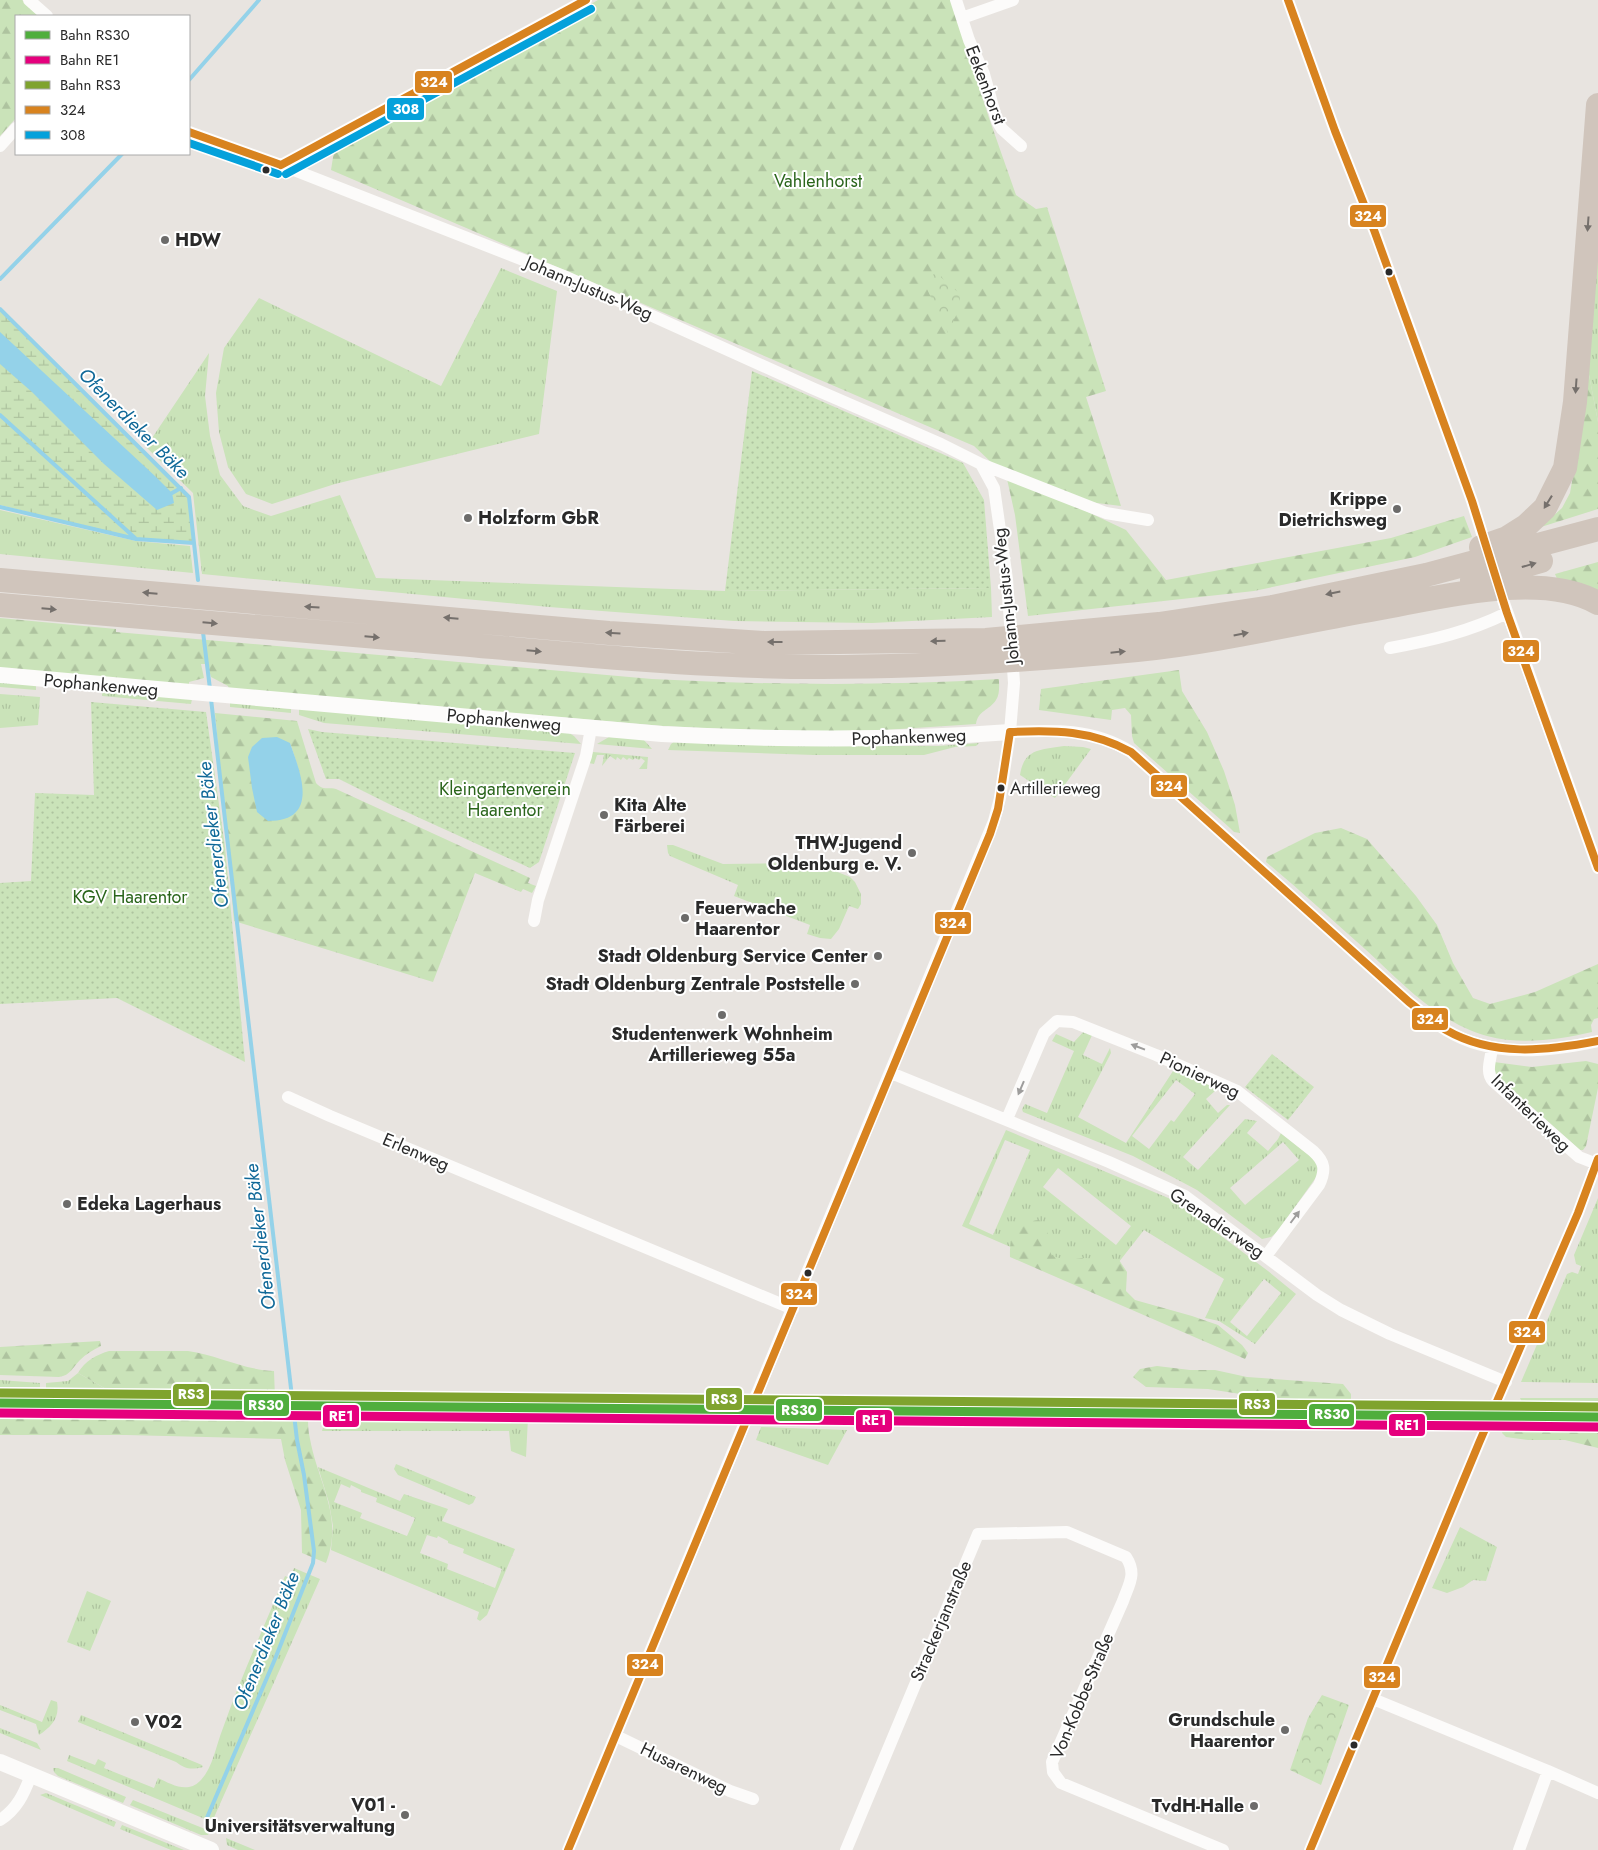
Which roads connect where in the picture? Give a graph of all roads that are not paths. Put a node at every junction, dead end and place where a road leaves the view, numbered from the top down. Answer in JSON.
{"nodes":[{"id":1,"x":29,"y":0,"type":"edge"},
{"id":2,"x":586,"y":0,"type":"edge"},
{"id":3,"x":956,"y":0,"type":"edge"},
{"id":4,"x":1013,"y":0,"type":"edge"},
{"id":5,"x":1288,"y":0,"type":"edge"},
{"id":6,"x":46,"y":15,"type":"edge"},
{"id":7,"x":962,"y":18,"type":"junction"},
{"id":8,"x":1598,"y":106,"type":"edge"},
{"id":9,"x":15,"y":129,"type":"edge"},
{"id":10,"x":190,"y":132,"type":"edge"},
{"id":11,"x":0,"y":146,"type":"edge"},
{"id":12,"x":1021,"y":146,"type":"dead end"},
{"id":13,"x":281,"y":165,"type":"junction"},
{"id":14,"x":981,"y":464,"type":"junction"},
{"id":15,"x":1148,"y":520,"type":"dead end"},
{"id":16,"x":1598,"y":529,"type":"edge"},
{"id":17,"x":1598,"y":545,"type":"edge"},
{"id":18,"x":0,"y":566,"type":"edge"},
{"id":19,"x":0,"y":580,"type":"edge"},
{"id":20,"x":1429,"y":583,"type":"junction"},
{"id":21,"x":62,"y":585,"type":"junction"},
{"id":22,"x":1598,"y":603,"type":"edge"},
{"id":23,"x":0,"y":605,"type":"edge"},
{"id":24,"x":1507,"y":613,"type":"junction"},
{"id":25,"x":1036,"y":647,"type":"junction"},
{"id":26,"x":1390,"y":648,"type":"dead end"},
{"id":27,"x":987,"y":651,"type":"junction"},
{"id":28,"x":0,"y":675,"type":"edge"},
{"id":29,"x":591,"y":728,"type":"junction"},
{"id":30,"x":1010,"y":732,"type":"junction"},
{"id":31,"x":1598,"y":868,"type":"edge"},
{"id":32,"x":534,"y":921,"type":"dead end"},
{"id":33,"x":1598,"y":1042,"type":"edge"},
{"id":34,"x":1492,"y":1048,"type":"junction"},
{"id":35,"x":891,"y":1073,"type":"junction"},
{"id":36,"x":288,"y":1097,"type":"dead end"},
{"id":37,"x":1007,"y":1120,"type":"junction"},
{"id":38,"x":1597,"y":1162,"type":"edge"},
{"id":39,"x":1266,"y":1256,"type":"junction"},
{"id":40,"x":793,"y":1309,"type":"junction"},
{"id":41,"x":1506,"y":1382,"type":"junction"},
{"id":42,"x":1126,"y":1557,"type":"joint"},
{"id":43,"x":1374,"y":1699,"type":"junction"},
{"id":44,"x":616,"y":1736,"type":"junction"},
{"id":45,"x":0,"y":1762,"type":"edge"},
{"id":46,"x":1548,"y":1771,"type":"junction"},
{"id":47,"x":31,"y":1775,"type":"junction"},
{"id":48,"x":1598,"y":1793,"type":"edge"},
{"id":49,"x":753,"y":1799,"type":"dead end"},
{"id":50,"x":0,"y":1820,"type":"edge"},
{"id":51,"x":212,"y":1850,"type":"edge"},
{"id":52,"x":568,"y":1850,"type":"edge"},
{"id":53,"x":846,"y":1850,"type":"edge"},
{"id":54,"x":1224,"y":1850,"type":"edge"},
{"id":55,"x":1310,"y":1850,"type":"edge"},
{"id":56,"x":1519,"y":1850,"type":"edge"}],
"edges":[{"from":1,"to":6,"type":"street"},
{"from":2,"to":13,"type":"street"},
{"from":3,"to":7,"type":"street","name":"Eekenhorst"},
{"from":4,"to":7,"type":"street"},
{"from":5,"to":24,"type":"street"},
{"from":7,"to":12,"type":"street","name":"Eekenhorst"},
{"from":8,"to":20,"type":"highway","one_way":true},
{"from":9,"to":11,"type":"street"},
{"from":10,"to":13,"type":"street","name":"Johann-Justus-Weg"},
{"from":13,"to":14,"type":"street","name":"Johann-Justus-Weg"},
{"from":14,"to":15,"type":"street","name":"Johann-Justus-Weg"},
{"from":14,"to":30,"type":"street","name":"Johann-Justus-Weg"},
{"from":16,"to":20,"type":"highway"},
{"from":20,"to":17,"type":"highway","one_way":true},
{"from":18,"to":21,"type":"highway"},
{"from":19,"to":21,"type":"highway"},
{"from":20,"to":22,"type":"highway"},
{"from":20,"to":25,"type":"highway","one_way":true},
{"from":25,"to":20,"type":"highway","one_way":true},
{"from":27,"to":21,"type":"highway","one_way":true},
{"from":23,"to":27,"type":"highway","one_way":true},
{"from":24,"to":26,"type":"street"},
{"from":24,"to":31,"type":"street"},
{"from":25,"to":27,"type":"highway"},
{"from":28,"to":29,"type":"street","name":"Pophankenweg"},
{"from":29,"to":30,"type":"street","name":"Pophankenweg"},
{"from":29,"to":32,"type":"street"},
{"from":30,"to":34,"type":"street","name":"Infanterieweg"},
{"from":30,"to":35,"type":"street"},
{"from":33,"to":34,"type":"street","name":"Infanterieweg"},
{"from":34,"to":38,"type":"street","name":"Infanterieweg"},
{"from":35,"to":37,"type":"street","name":"Grenadierweg"},
{"from":35,"to":40,"type":"street"},
{"from":36,"to":40,"type":"street","name":"Erlenweg"},
{"from":37,"to":39,"type":"street","name":"Grenadierweg"},
{"from":39,"to":37,"type":"street","name":"Pionierweg","one_way":true},
{"from":38,"to":41,"type":"street"},
{"from":39,"to":41,"type":"street","name":"Grenadierweg"},
{"from":40,"to":44,"type":"street"},
{"from":41,"to":43,"type":"street"},
{"from":42,"to":53,"type":"street","name":"Strackerjanstraße"},
{"from":42,"to":54,"type":"street","name":"Von-Kobbe-Straße"},
{"from":43,"to":46,"type":"street"},
{"from":43,"to":55,"type":"street"},
{"from":44,"to":49,"type":"street","name":"Husarenweg"},
{"from":44,"to":52,"type":"street"},
{"from":45,"to":47,"type":"street"},
{"from":46,"to":48,"type":"street"},
{"from":46,"to":56,"type":"street"},
{"from":47,"to":50,"type":"street"},
{"from":47,"to":51,"type":"street"}]}
